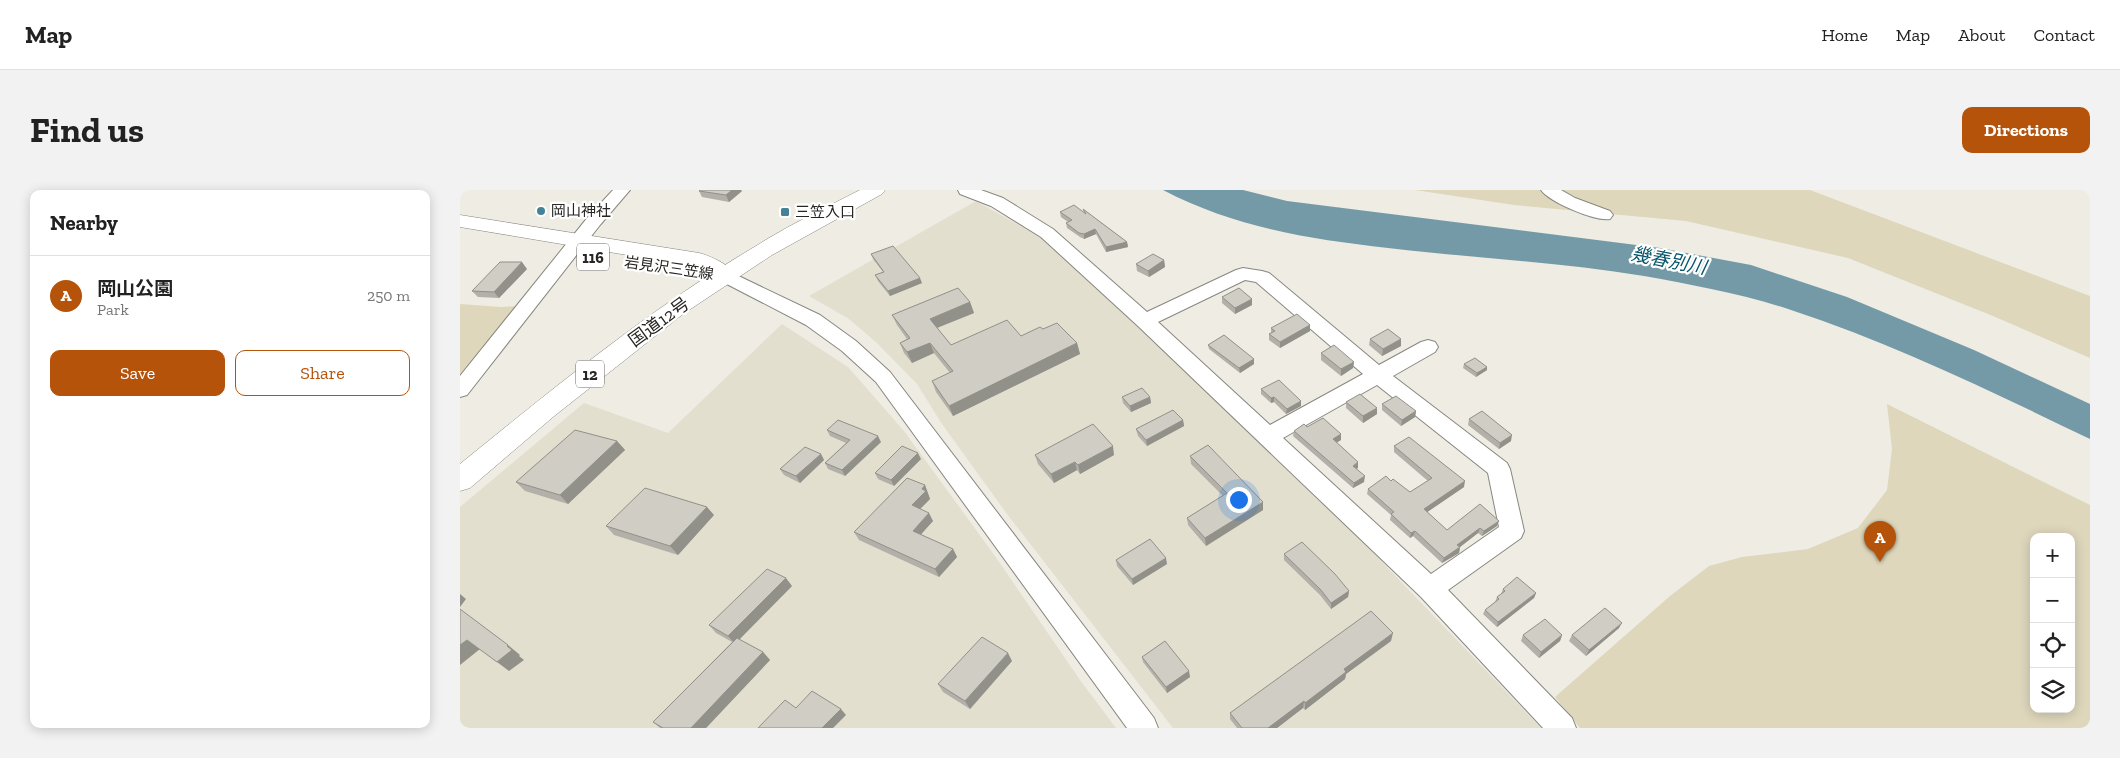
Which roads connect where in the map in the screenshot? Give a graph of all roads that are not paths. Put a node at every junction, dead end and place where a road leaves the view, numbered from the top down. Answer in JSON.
{"nodes":[{"id":1,"x":622,"y":190,"type":"edge"},
{"id":2,"x":850,"y":190,"type":"edge"},
{"id":3,"x":875,"y":190,"type":"edge"},
{"id":4,"x":966,"y":190,"type":"edge"},
{"id":5,"x":1548,"y":190,"type":"edge"},
{"id":6,"x":1604,"y":215,"type":"dead end"},
{"id":7,"x":460,"y":221,"type":"edge"},
{"id":8,"x":460,"y":236,"type":"edge"},
{"id":9,"x":574,"y":247,"type":"junction"},
{"id":10,"x":713,"y":272,"type":"junction"},
{"id":11,"x":1145,"y":321,"type":"junction"},
{"id":12,"x":1428,"y":347,"type":"dead end"},
{"id":13,"x":1378,"y":375,"type":"junction"},
{"id":14,"x":460,"y":390,"type":"edge"},
{"id":15,"x":1268,"y":436,"type":"junction"},
{"id":16,"x":460,"y":456,"type":"edge"},
{"id":17,"x":460,"y":480,"type":"edge"},
{"id":18,"x":1430,"y":589,"type":"junction"},
{"id":19,"x":1144,"y":728,"type":"edge"},
{"id":20,"x":1562,"y":728,"type":"edge"}],
"edges":[{"from":1,"to":9,"type":"street"},
{"from":2,"to":10,"type":"main road","name":"国道12号","number":"12"},
{"from":3,"to":10,"type":"main road","name":"国道12号","number":"12"},
{"from":4,"to":11,"type":"street"},
{"from":5,"to":6,"type":"street"},
{"from":7,"to":9,"type":"main road","name":"岩見沢三笠線","number":"116"},
{"from":8,"to":9,"type":"main road","name":"岩見沢三笠線","number":"116"},
{"from":9,"to":10,"type":"main road","name":"岩見沢三笠線","number":"116"},
{"from":9,"to":14,"type":"street"},
{"from":10,"to":16,"type":"main road","name":"国道12号","number":"12"},
{"from":10,"to":17,"type":"main road","name":"国道12号","number":"12"},
{"from":10,"to":19,"type":"street"},
{"from":11,"to":13,"type":"street"},
{"from":11,"to":15,"type":"street"},
{"from":12,"to":13,"type":"street"},
{"from":13,"to":15,"type":"street"},
{"from":13,"to":18,"type":"street"},
{"from":15,"to":18,"type":"street"},
{"from":18,"to":20,"type":"street"}]}
